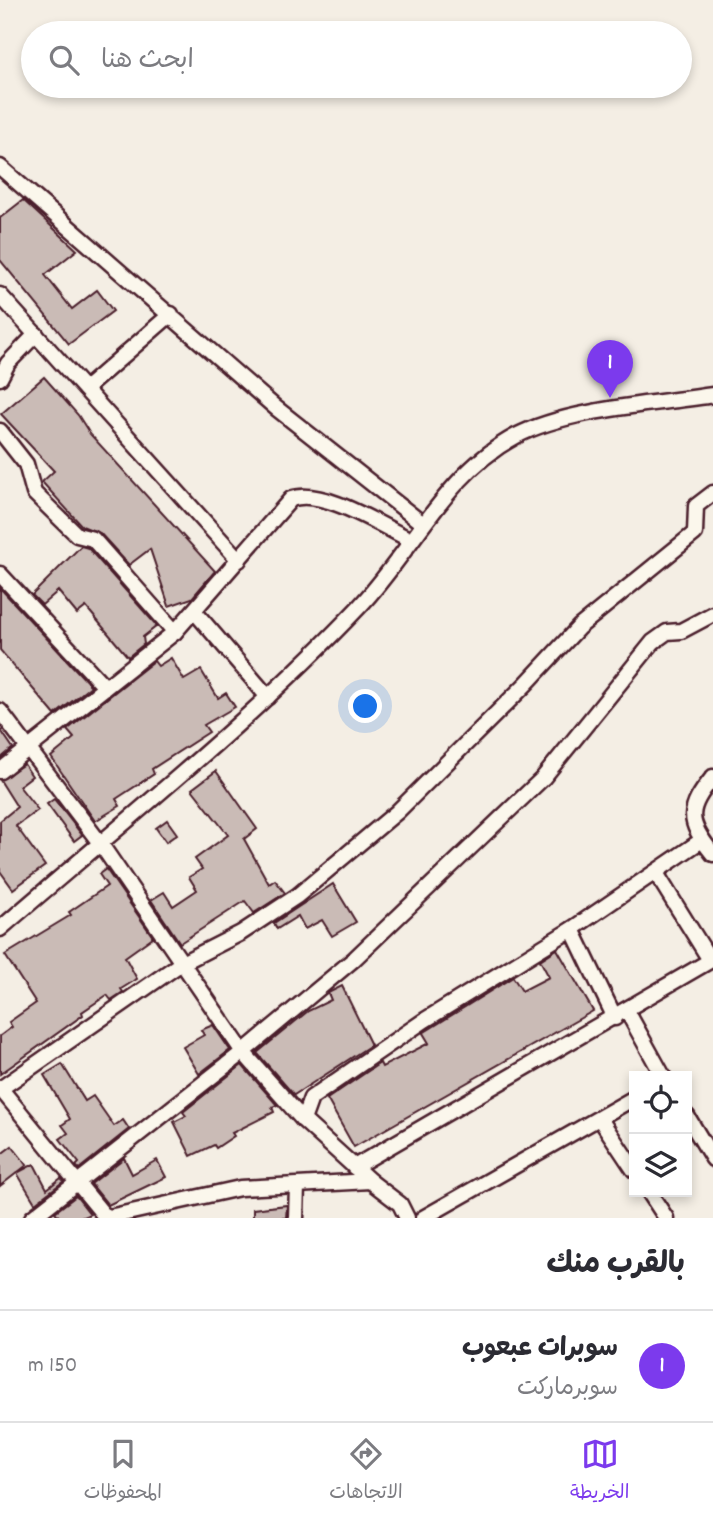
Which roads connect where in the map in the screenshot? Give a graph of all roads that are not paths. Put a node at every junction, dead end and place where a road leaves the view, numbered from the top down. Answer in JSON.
{"nodes":[{"id":1,"x":1,"y":171,"type":"edge"},
{"id":2,"x":0,"y":295,"type":"edge"},
{"id":3,"x":171,"y":314,"type":"junction"},
{"id":4,"x":36,"y":334,"type":"junction"},
{"id":5,"x":0,"y":378,"type":"edge"},
{"id":6,"x":85,"y":389,"type":"junction"},
{"id":7,"x":713,"y":394,"type":"edge"},
{"id":8,"x":0,"y":431,"type":"edge"},
{"id":9,"x":713,"y":493,"type":"edge"},
{"id":10,"x":423,"y":524,"type":"junction"},
{"id":11,"x":411,"y":540,"type":"junction"},
{"id":12,"x":239,"y":559,"type":"junction"},
{"id":13,"x":0,"y":574,"type":"edge"},
{"id":14,"x":195,"y":612,"type":"junction"},
{"id":15,"x":713,"y":614,"type":"edge"},
{"id":16,"x":175,"y":632,"type":"junction"},
{"id":17,"x":105,"y":687,"type":"junction"},
{"id":18,"x":268,"y":697,"type":"junction"},
{"id":19,"x":0,"y":711,"type":"edge"},
{"id":20,"x":28,"y":749,"type":"junction"},
{"id":21,"x":0,"y":771,"type":"edge"},
{"id":22,"x":713,"y":777,"type":"edge"},
{"id":23,"x":702,"y":840,"type":"junction"},
{"id":24,"x":100,"y":843,"type":"junction"},
{"id":25,"x":713,"y":854,"type":"edge"},
{"id":26,"x":656,"y":873,"type":"junction"},
{"id":27,"x":0,"y":929,"type":"edge"},
{"id":28,"x":572,"y":929,"type":"junction"},
{"id":29,"x":712,"y":959,"type":"edge"},
{"id":30,"x":180,"y":964,"type":"junction"},
{"id":31,"x":621,"y":1014,"type":"junction"},
{"id":32,"x":243,"y":1052,"type":"junction"},
{"id":33,"x":660,"y":1071,"type":"edge"},
{"id":34,"x":0,"y":1089,"type":"edge"},
{"id":35,"x":629,"y":1101,"type":"edge"},
{"id":36,"x":600,"y":1119,"type":"junction"},
{"id":37,"x":303,"y":1120,"type":"junction"},
{"id":38,"x":692,"y":1124,"type":"edge"},
{"id":39,"x":713,"y":1160,"type":"edge"},
{"id":40,"x":629,"y":1162,"type":"edge"},
{"id":41,"x":354,"y":1167,"type":"junction"},
{"id":42,"x":370,"y":1181,"type":"junction"},
{"id":43,"x":75,"y":1182,"type":"junction"},
{"id":44,"x":298,"y":1186,"type":"junction"},
{"id":45,"x":652,"y":1197,"type":"edge"},
{"id":46,"x":32,"y":1218,"type":"edge"},
{"id":47,"x":296,"y":1218,"type":"edge"},
{"id":48,"x":407,"y":1218,"type":"edge"},
{"id":49,"x":423,"y":1218,"type":"edge"},
{"id":50,"x":666,"y":1218,"type":"edge"}],
"edges":[{"from":1,"to":3,"type":"street"},
{"from":2,"to":4,"type":"street"},
{"from":3,"to":6,"type":"street"},
{"from":3,"to":10,"type":"street"},
{"from":4,"to":5,"type":"street"},
{"from":4,"to":6,"type":"street"},
{"from":6,"to":12,"type":"street"},
{"from":7,"to":10,"type":"street"},
{"from":8,"to":16,"type":"street"},
{"from":9,"to":30,"type":"street"},
{"from":10,"to":11,"type":"street"},
{"from":11,"to":12,"type":"street"},
{"from":11,"to":18,"type":"street"},
{"from":12,"to":14,"type":"street"},
{"from":13,"to":17,"type":"street"},
{"from":14,"to":16,"type":"street"},
{"from":14,"to":18,"type":"street"},
{"from":15,"to":32,"type":"street"},
{"from":16,"to":17,"type":"street"},
{"from":17,"to":20,"type":"street"},
{"from":18,"to":24,"type":"street"},
{"from":19,"to":20,"type":"street"},
{"from":20,"to":21,"type":"street"},
{"from":20,"to":24,"type":"street"},
{"from":22,"to":23,"type":"street"},
{"from":23,"to":25,"type":"street"},
{"from":23,"to":26,"type":"street"},
{"from":24,"to":27,"type":"street"},
{"from":24,"to":30,"type":"street"},
{"from":26,"to":28,"type":"street"},
{"from":26,"to":29,"type":"street"},
{"from":28,"to":31,"type":"street"},
{"from":28,"to":37,"type":"street"},
{"from":29,"to":31,"type":"street"},
{"from":30,"to":32,"type":"street"},
{"from":30,"to":34,"type":"street"},
{"from":31,"to":33,"type":"street"},
{"from":31,"to":41,"type":"street"},
{"from":32,"to":37,"type":"street"},
{"from":32,"to":43,"type":"street"},
{"from":34,"to":43,"type":"street"},
{"from":35,"to":36,"type":"street"},
{"from":36,"to":40,"type":"street"},
{"from":36,"to":49,"type":"street"},
{"from":37,"to":41,"type":"street"},
{"from":38,"to":39,"type":"street"},
{"from":41,"to":42,"type":"street"},
{"from":42,"to":44,"type":"street"},
{"from":42,"to":48,"type":"street"},
{"from":43,"to":44,"type":"street"},
{"from":43,"to":46,"type":"street"},
{"from":44,"to":47,"type":"street"},
{"from":45,"to":50,"type":"street"}]}
